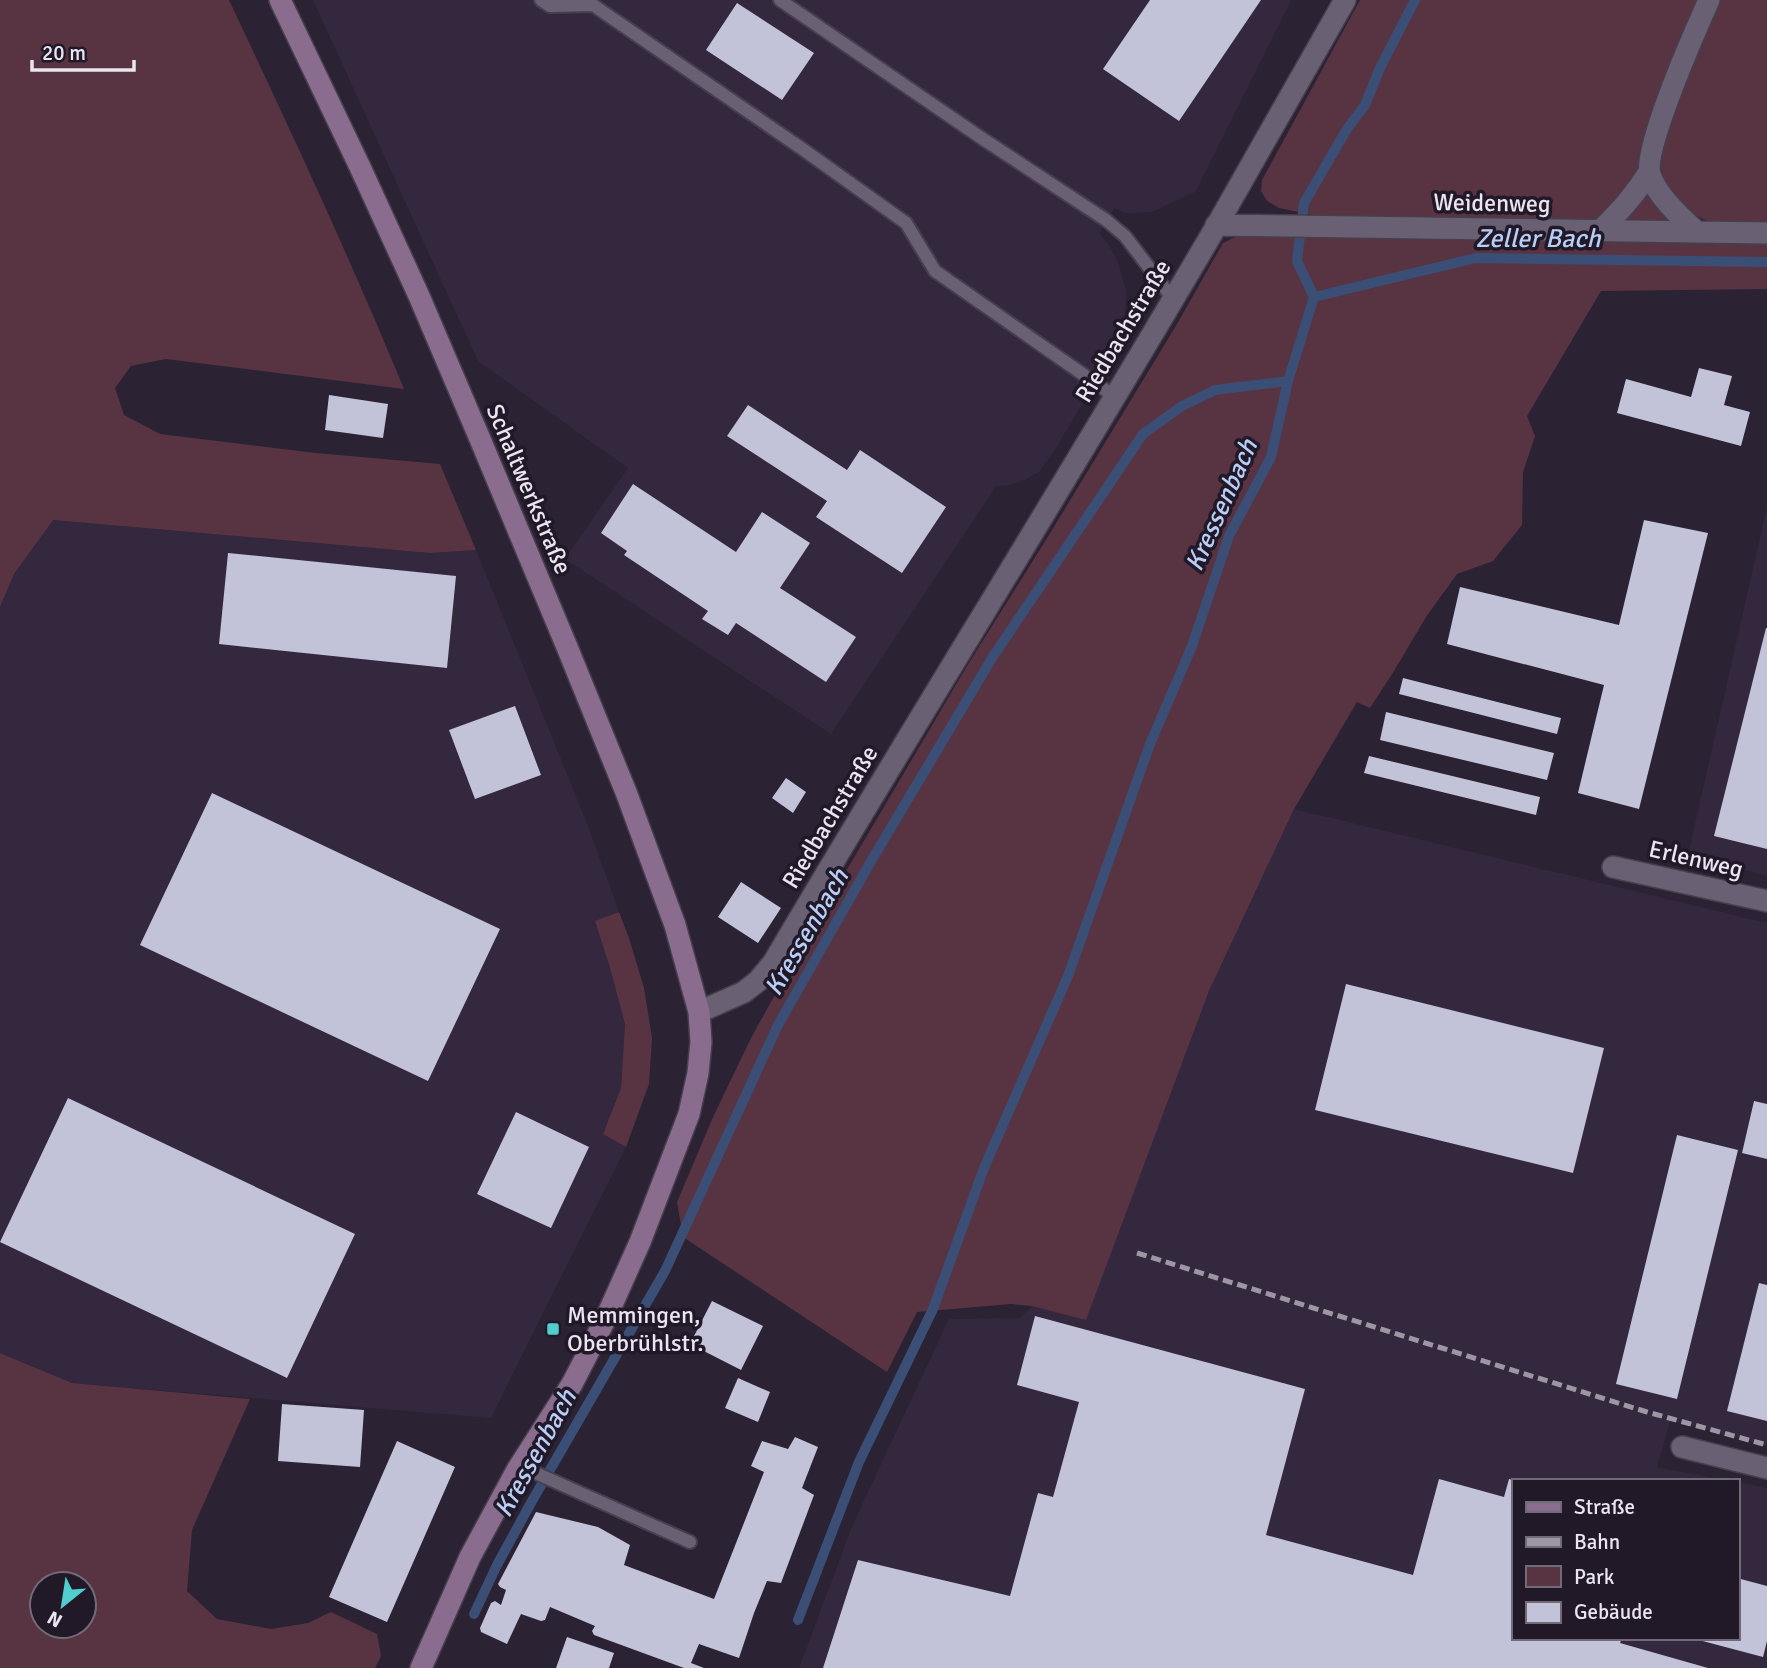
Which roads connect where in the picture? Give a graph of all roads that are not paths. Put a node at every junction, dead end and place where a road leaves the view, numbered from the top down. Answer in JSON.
{"nodes":[{"id":1,"x":280,"y":0,"type":"edge"},
{"id":2,"x":541,"y":0,"type":"edge"},
{"id":3,"x":780,"y":0,"type":"edge"},
{"id":4,"x":1345,"y":0,"type":"edge"},
{"id":5,"x":1709,"y":0,"type":"edge"},
{"id":6,"x":1649,"y":173,"type":"junction"},
{"id":7,"x":1216,"y":225,"type":"junction"},
{"id":8,"x":1600,"y":230,"type":"junction"},
{"id":9,"x":1697,"y":232,"type":"junction"},
{"id":10,"x":1767,"y":233,"type":"edge"},
{"id":11,"x":1173,"y":299,"type":"junction"},
{"id":12,"x":1114,"y":396,"type":"junction"},
{"id":13,"x":1613,"y":867,"type":"dead end"},
{"id":14,"x":1767,"y":901,"type":"edge"},
{"id":15,"x":699,"y":1012,"type":"junction"},
{"id":16,"x":1682,"y":1447,"type":"dead end"},
{"id":17,"x":1767,"y":1468,"type":"edge"},
{"id":18,"x":527,"y":1469,"type":"junction"},
{"id":19,"x":690,"y":1542,"type":"dead end"},
{"id":20,"x":421,"y":1668,"type":"edge"}],
"edges":[{"from":1,"to":15,"type":"street","name":"Schaltwerkstraße"},
{"from":2,"to":12,"type":"lane"},
{"from":3,"to":11,"type":"lane"},
{"from":4,"to":7,"type":"street","name":"Riedbachstraße"},
{"from":5,"to":6,"type":"street"},
{"from":6,"to":8,"type":"street"},
{"from":6,"to":9,"type":"street"},
{"from":7,"to":8,"type":"street","name":"Weidenweg"},
{"from":7,"to":11,"type":"street","name":"Riedbachstraße"},
{"from":8,"to":9,"type":"street","name":"Weidenweg"},
{"from":9,"to":10,"type":"street","name":"Weidenweg"},
{"from":11,"to":12,"type":"street","name":"Riedbachstraße"},
{"from":12,"to":15,"type":"street","name":"Riedbachstraße"},
{"from":13,"to":14,"type":"street","name":"Erlenweg"},
{"from":15,"to":18,"type":"street"},
{"from":16,"to":17,"type":"street"},
{"from":18,"to":19,"type":"lane"},
{"from":18,"to":20,"type":"street"}]}
